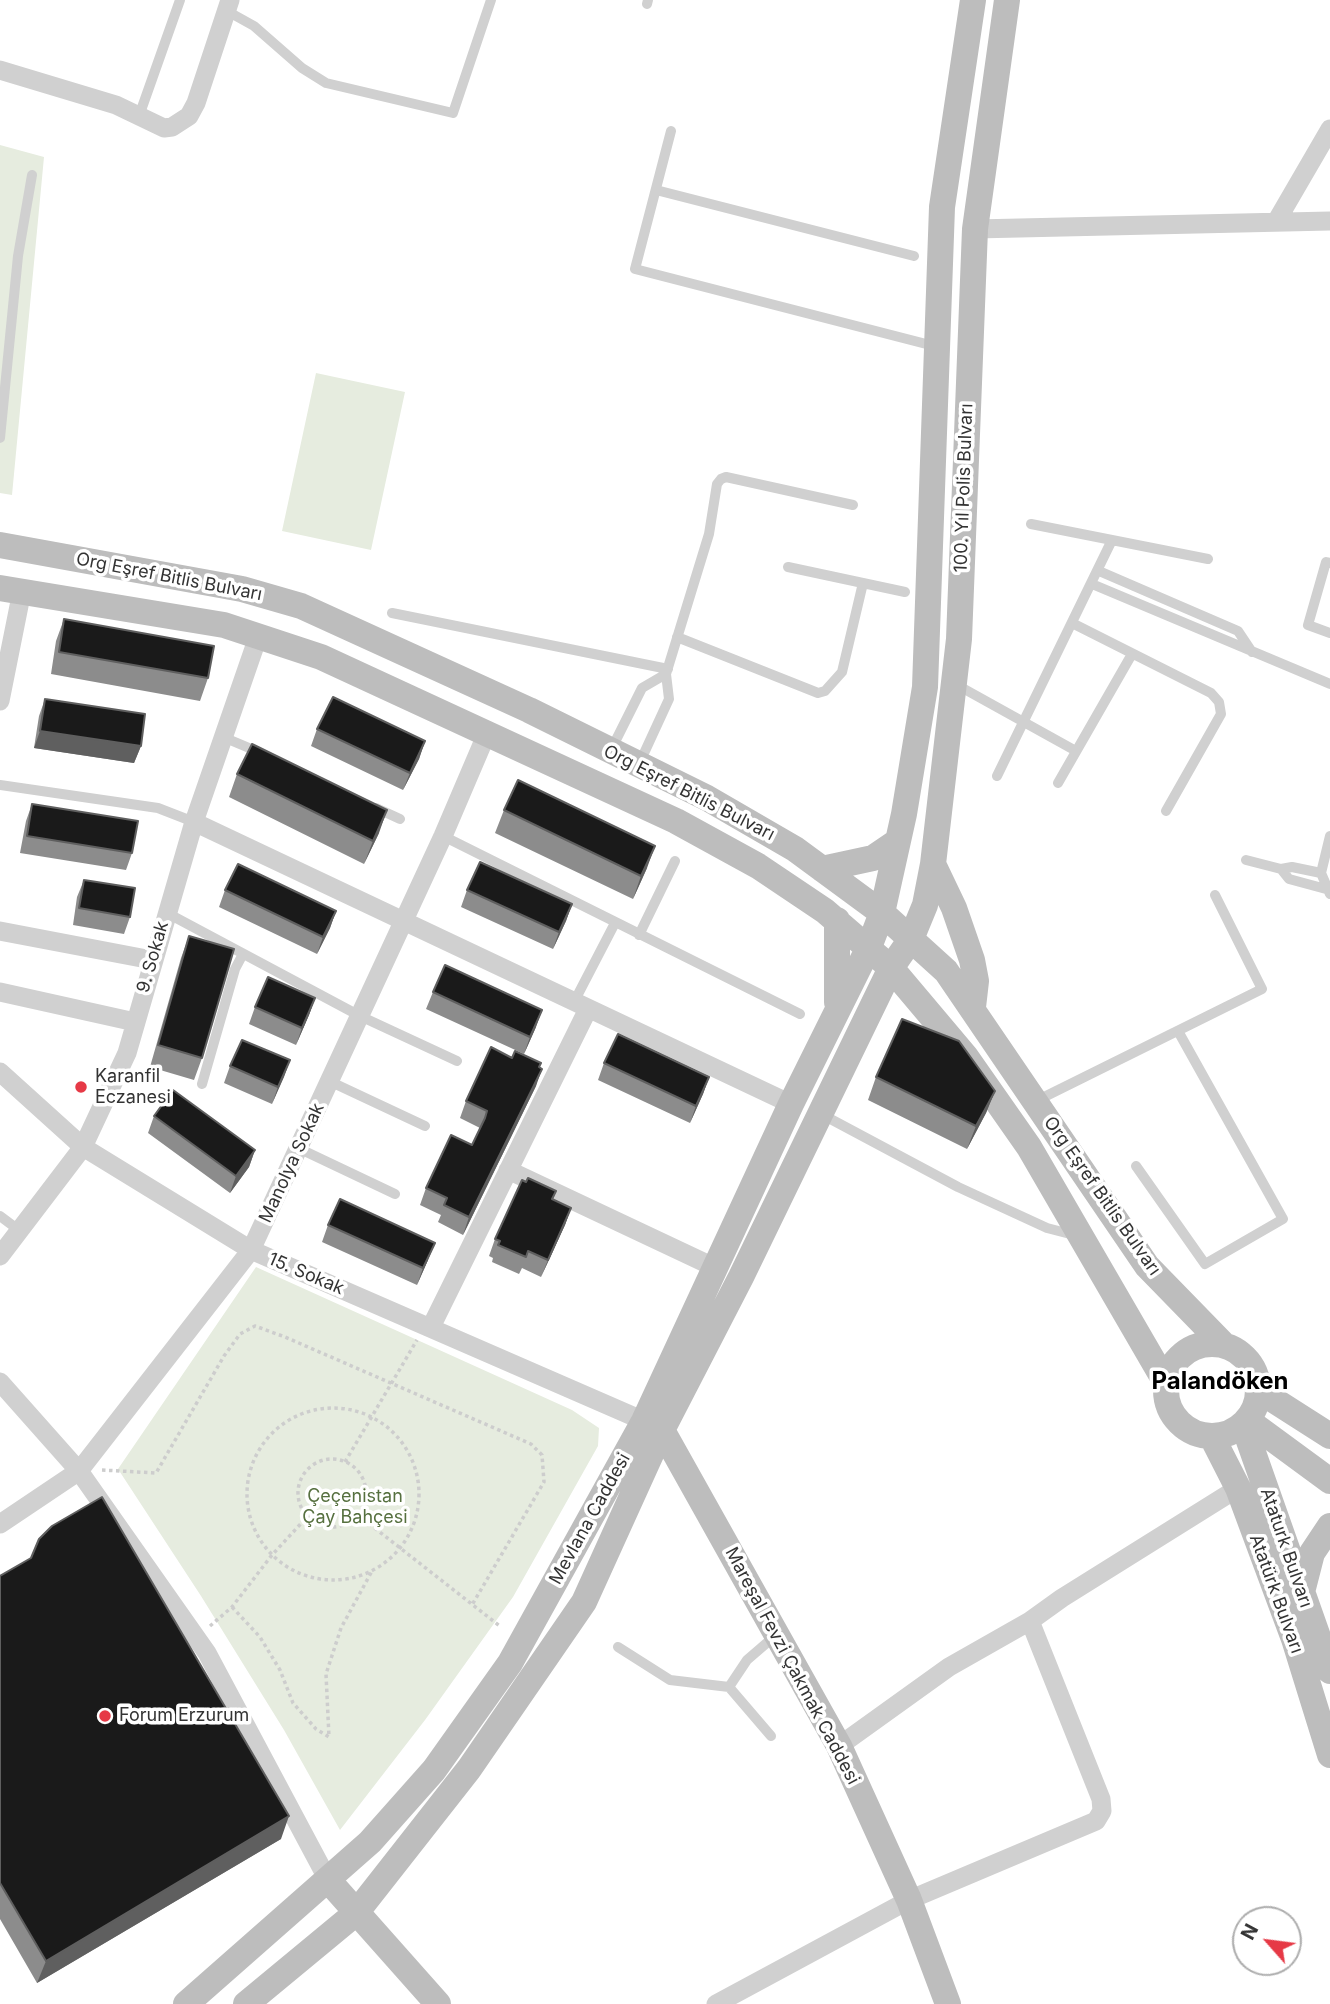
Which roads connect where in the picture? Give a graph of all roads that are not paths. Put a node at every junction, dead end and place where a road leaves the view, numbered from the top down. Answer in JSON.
{"nodes":[{"id":1,"x":180,"y":0,"type":"edge"},
{"id":2,"x":491,"y":0,"type":"edge"},
{"id":3,"x":973,"y":0,"type":"edge"},
{"id":4,"x":1007,"y":0,"type":"edge"},
{"id":5,"x":229,"y":6,"type":"edge"},
{"id":6,"x":0,"y":70,"type":"edge"},
{"id":7,"x":139,"y":116,"type":"junction"},
{"id":8,"x":1330,"y":129,"type":"edge"},
{"id":9,"x":671,"y":131,"type":"dead end"},
{"id":10,"x":32,"y":175,"type":"dead end"},
{"id":11,"x":656,"y":190,"type":"junction"},
{"id":12,"x":1330,"y":220,"type":"edge"},
{"id":13,"x":1276,"y":222,"type":"junction"},
{"id":14,"x":975,"y":229,"type":"junction"},
{"id":15,"x":914,"y":257,"type":"dead end"},
{"id":16,"x":936,"y":347,"type":"junction"},
{"id":17,"x":0,"y":438,"type":"edge"},
{"id":18,"x":853,"y":505,"type":"dead end"},
{"id":19,"x":1031,"y":524,"type":"dead end"},
{"id":20,"x":1112,"y":540,"type":"junction"},
{"id":21,"x":0,"y":545,"type":"edge"},
{"id":22,"x":1208,"y":559,"type":"dead end"},
{"id":23,"x":1330,"y":563,"type":"edge"},
{"id":24,"x":788,"y":567,"type":"dead end"},
{"id":25,"x":1099,"y":571,"type":"junction"},
{"id":26,"x":863,"y":583,"type":"junction"},
{"id":27,"x":1092,"y":584,"type":"junction"},
{"id":28,"x":11,"y":589,"type":"edge"},
{"id":29,"x":1318,"y":589,"type":"junction"},
{"id":30,"x":905,"y":592,"type":"dead end"},
{"id":31,"x":1330,"y":594,"type":"edge"},
{"id":32,"x":392,"y":613,"type":"dead end"},
{"id":33,"x":1072,"y":623,"type":"junction"},
{"id":34,"x":260,"y":634,"type":"junction"},
{"id":35,"x":1330,"y":634,"type":"edge"},
{"id":36,"x":677,"y":637,"type":"junction"},
{"id":37,"x":1253,"y":652,"type":"junction"},
{"id":38,"x":1132,"y":654,"type":"junction"},
{"id":39,"x":667,"y":671,"type":"junction"},
{"id":40,"x":953,"y":684,"type":"junction"},
{"id":41,"x":1330,"y":684,"type":"edge"},
{"id":42,"x":0,"y":701,"type":"edge"},
{"id":43,"x":1023,"y":720,"type":"junction"},
{"id":44,"x":487,"y":733,"type":"junction"},
{"id":45,"x":223,"y":737,"type":"junction"},
{"id":46,"x":1076,"y":751,"type":"junction"},
{"id":47,"x":609,"y":752,"type":"junction"},
{"id":48,"x":276,"y":760,"type":"edge"},
{"id":49,"x":639,"y":765,"type":"junction"},
{"id":50,"x":997,"y":776,"type":"dead end"},
{"id":51,"x":1058,"y":783,"type":"dead end"},
{"id":52,"x":0,"y":785,"type":"edge"},
{"id":53,"x":363,"y":801,"type":"edge"},
{"id":54,"x":1166,"y":811,"type":"dead end"},
{"id":55,"x":400,"y":819,"type":"dead end"},
{"id":56,"x":194,"y":822,"type":"junction"},
{"id":57,"x":443,"y":836,"type":"junction"},
{"id":58,"x":1330,"y":836,"type":"edge"},
{"id":59,"x":898,"y":841,"type":"junction"},
{"id":60,"x":1246,"y":860,"type":"dead end"},
{"id":61,"x":675,"y":861,"type":"dead end"},
{"id":62,"x":933,"y":864,"type":"junction"},
{"id":63,"x":822,"y":869,"type":"junction"},
{"id":64,"x":1281,"y":869,"type":"junction"},
{"id":65,"x":1321,"y":873,"type":"junction"},
{"id":66,"x":1328,"y":891,"type":"edge"},
{"id":67,"x":1215,"y":895,"type":"dead end"},
{"id":68,"x":166,"y":913,"type":"junction"},
{"id":69,"x":882,"y":913,"type":"junction"},
{"id":70,"x":404,"y":920,"type":"junction"},
{"id":71,"x":836,"y":920,"type":"junction"},
{"id":72,"x":614,"y":923,"type":"junction"},
{"id":73,"x":0,"y":931,"type":"edge"},
{"id":74,"x":639,"y":935,"type":"junction"},
{"id":75,"x":911,"y":939,"type":"junction"},
{"id":76,"x":869,"y":947,"type":"junction"},
{"id":77,"x":243,"y":954,"type":"junction"},
{"id":78,"x":152,"y":960,"type":"junction"},
{"id":79,"x":891,"y":968,"type":"junction"},
{"id":80,"x":0,"y":992,"type":"edge"},
{"id":81,"x":581,"y":1005,"type":"junction"},
{"id":82,"x":973,"y":1007,"type":"junction"},
{"id":83,"x":924,"y":1008,"type":"junction"},
{"id":84,"x":837,"y":1010,"type":"junction"},
{"id":85,"x":800,"y":1014,"type":"dead end"},
{"id":86,"x":360,"y":1016,"type":"junction"},
{"id":87,"x":135,"y":1022,"type":"junction"},
{"id":88,"x":863,"y":1024,"type":"junction"},
{"id":89,"x":1178,"y":1031,"type":"junction"},
{"id":90,"x":457,"y":1061,"type":"dead end"},
{"id":91,"x":0,"y":1072,"type":"edge"},
{"id":92,"x":330,"y":1081,"type":"junction"},
{"id":93,"x":202,"y":1084,"type":"dead end"},
{"id":94,"x":1036,"y":1101,"type":"junction"},
{"id":95,"x":791,"y":1104,"type":"junction"},
{"id":96,"x":819,"y":1113,"type":"junction"},
{"id":97,"x":425,"y":1126,"type":"dead end"},
{"id":98,"x":83,"y":1147,"type":"junction"},
{"id":99,"x":298,"y":1149,"type":"junction"},
{"id":100,"x":1136,"y":1166,"type":"dead end"},
{"id":101,"x":508,"y":1170,"type":"junction"},
{"id":102,"x":395,"y":1194,"type":"dead end"},
{"id":103,"x":0,"y":1216,"type":"edge"},
{"id":104,"x":20,"y":1231,"type":"junction"},
{"id":105,"x":1081,"y":1237,"type":"junction"},
{"id":106,"x":251,"y":1250,"type":"junction"},
{"id":107,"x":0,"y":1256,"type":"edge"},
{"id":108,"x":716,"y":1268,"type":"junction"},
{"id":109,"x":428,"y":1326,"type":"junction"},
{"id":110,"x":1224,"y":1345,"type":"junction"},
{"id":111,"x":0,"y":1382,"type":"edge"},
{"id":112,"x":1166,"y":1383,"type":"junction"},
{"id":113,"x":1258,"y":1390,"type":"junction"},
{"id":114,"x":1245,"y":1422,"type":"junction"},
{"id":115,"x":653,"y":1425,"type":"junction"},
{"id":116,"x":1330,"y":1436,"type":"edge"},
{"id":117,"x":1212,"y":1437,"type":"junction"},
{"id":118,"x":81,"y":1469,"type":"junction"},
{"id":119,"x":1330,"y":1481,"type":"edge"},
{"id":120,"x":1238,"y":1489,"type":"junction"},
{"id":121,"x":0,"y":1524,"type":"edge"},
{"id":122,"x":1330,"y":1526,"type":"edge"},
{"id":123,"x":1302,"y":1592,"type":"junction"},
{"id":124,"x":1030,"y":1621,"type":"junction"},
{"id":125,"x":1324,"y":1634,"type":"edge"},
{"id":126,"x":777,"y":1635,"type":"junction"},
{"id":127,"x":618,"y":1647,"type":"dead end"},
{"id":128,"x":1330,"y":1671,"type":"edge"},
{"id":129,"x":729,"y":1686,"type":"junction"},
{"id":130,"x":771,"y":1736,"type":"dead end"},
{"id":131,"x":839,"y":1746,"type":"junction"},
{"id":132,"x":1330,"y":1755,"type":"edge"},
{"id":133,"x":328,"y":1880,"type":"junction"},
{"id":134,"x":909,"y":1900,"type":"junction"},
{"id":135,"x":356,"y":1913,"type":"junction"},
{"id":136,"x":186,"y":2004,"type":"edge"},
{"id":137,"x":246,"y":2004,"type":"edge"},
{"id":138,"x":438,"y":2004,"type":"edge"},
{"id":139,"x":716,"y":2004,"type":"edge"},
{"id":140,"x":948,"y":2004,"type":"edge"}],
"edges":[{"from":1,"to":7,"type":"lane"},
{"from":2,"to":5,"type":"lane"},
{"from":3,"to":16,"type":"main road","name":"Mevlana Caddesi"},
{"from":4,"to":14,"type":"main road","name":"100. Yıl Polis Bulvarı"},
{"from":5,"to":7,"type":"street"},
{"from":6,"to":7,"type":"street"},
{"from":8,"to":13,"type":"street"},
{"from":9,"to":11,"type":"lane"},
{"from":10,"to":17,"type":"lane"},
{"from":11,"to":15,"type":"lane"},
{"from":11,"to":16,"type":"lane"},
{"from":12,"to":13,"type":"street"},
{"from":13,"to":14,"type":"street"},
{"from":14,"to":40,"type":"main road","name":"100. Yıl Polis Bulvarı"},
{"from":16,"to":59,"type":"main road","name":"Mevlana Caddesi"},
{"from":18,"to":36,"type":"lane"},
{"from":19,"to":20,"type":"lane"},
{"from":20,"to":22,"type":"lane"},
{"from":20,"to":25,"type":"lane"},
{"from":21,"to":47,"type":"main road","name":"Org Eşref Bitlis Bulvarı"},
{"from":23,"to":29,"type":"lane"},
{"from":24,"to":26,"type":"lane"},
{"from":25,"to":27,"type":"lane"},
{"from":25,"to":37,"type":"lane"},
{"from":26,"to":30,"type":"lane"},
{"from":26,"to":36,"type":"lane"},
{"from":27,"to":33,"type":"lane"},
{"from":27,"to":37,"type":"lane"},
{"from":28,"to":34,"type":"main road"},
{"from":28,"to":42,"type":"street"},
{"from":29,"to":31,"type":"lane"},
{"from":29,"to":35,"type":"lane"},
{"from":32,"to":39,"type":"lane"},
{"from":33,"to":38,"type":"lane"},
{"from":33,"to":43,"type":"lane"},
{"from":34,"to":44,"type":"main road"},
{"from":34,"to":45,"type":"street","name":"9. Sokak"},
{"from":36,"to":39,"type":"lane"},
{"from":37,"to":41,"type":"lane"},
{"from":38,"to":46,"type":"lane"},
{"from":38,"to":54,"type":"lane"},
{"from":39,"to":47,"type":"lane"},
{"from":39,"to":49,"type":"lane"},
{"from":40,"to":43,"type":"lane"},
{"from":40,"to":62,"type":"main road","name":"100. Yıl Polis Bulvarı"},
{"from":43,"to":46,"type":"lane"},
{"from":43,"to":50,"type":"lane"},
{"from":44,"to":57,"type":"street","name":"Manolya Sokak"},
{"from":44,"to":71,"type":"main road"},
{"from":45,"to":48,"type":"lane"},
{"from":45,"to":56,"type":"street","name":"9. Sokak"},
{"from":46,"to":51,"type":"lane"},
{"from":47,"to":49,"type":"main road","name":"Org Eşref Bitlis Bulvarı"},
{"from":49,"to":63,"type":"main road","name":"Org Eşref Bitlis Bulvarı"},
{"from":52,"to":56,"type":"lane"},
{"from":53,"to":55,"type":"lane"},
{"from":56,"to":68,"type":"street","name":"9. Sokak"},
{"from":56,"to":70,"type":"street"},
{"from":57,"to":70,"type":"street","name":"Manolya Sokak"},
{"from":57,"to":72,"type":"lane"},
{"from":58,"to":65,"type":"lane"},
{"from":59,"to":63,"type":"main road"},
{"from":59,"to":69,"type":"main road","name":"Mevlana Caddesi"},
{"from":60,"to":64,"type":"lane"},
{"from":61,"to":74,"type":"lane"},
{"from":62,"to":75,"type":"main road","name":"100. Yıl Polis Bulvarı"},
{"from":62,"to":82,"type":"main road"},
{"from":63,"to":69,"type":"main road","name":"Org Eşref Bitlis Bulvarı"},
{"from":64,"to":65,"type":"lane"},
{"from":64,"to":66,"type":"lane"},
{"from":65,"to":66,"type":"lane"},
{"from":67,"to":89,"type":"lane"},
{"from":68,"to":77,"type":"lane"},
{"from":68,"to":78,"type":"street","name":"9. Sokak"},
{"from":69,"to":75,"type":"main road","name":"Org Eşref Bitlis Bulvarı"},
{"from":69,"to":76,"type":"main road","name":"Mevlana Caddesi"},
{"from":70,"to":81,"type":"street"},
{"from":70,"to":86,"type":"street","name":"Manolya Sokak"},
{"from":71,"to":76,"type":"main road"},
{"from":71,"to":84,"type":"main road"},
{"from":72,"to":74,"type":"lane"},
{"from":72,"to":81,"type":"lane"},
{"from":73,"to":78,"type":"street"},
{"from":74,"to":85,"type":"lane"},
{"from":75,"to":79,"type":"main road","name":"100. Yıl Polis Bulvarı"},
{"from":75,"to":82,"type":"main road","name":"Org Eşref Bitlis Bulvarı"},
{"from":76,"to":79,"type":"main road"},
{"from":76,"to":84,"type":"main road","name":"Mevlana Caddesi"},
{"from":77,"to":86,"type":"lane"},
{"from":77,"to":93,"type":"lane"},
{"from":78,"to":87,"type":"street","name":"9. Sokak"},
{"from":79,"to":83,"type":"main road"},
{"from":79,"to":88,"type":"main road","name":"Mevlana Caddesi"},
{"from":80,"to":87,"type":"street"},
{"from":81,"to":95,"type":"street"},
{"from":81,"to":101,"type":"street"},
{"from":82,"to":94,"type":"main road","name":"Org Eşref Bitlis Bulvarı"},
{"from":83,"to":88,"type":"main road"},
{"from":83,"to":105,"type":"main road"},
{"from":84,"to":95,"type":"main road","name":"Mevlana Caddesi"},
{"from":86,"to":90,"type":"lane"},
{"from":86,"to":92,"type":"street","name":"Manolya Sokak"},
{"from":87,"to":98,"type":"street","name":"9. Sokak"},
{"from":88,"to":96,"type":"main road","name":"Mevlana Caddesi"},
{"from":89,"to":94,"type":"lane"},
{"from":89,"to":100,"type":"lane"},
{"from":91,"to":98,"type":"street","name":"15. Sokak"},
{"from":92,"to":97,"type":"lane"},
{"from":92,"to":99,"type":"street","name":"Manolya Sokak"},
{"from":94,"to":110,"type":"main road","name":"Org Eşref Bitlis Bulvarı"},
{"from":95,"to":108,"type":"main road","name":"Mevlana Caddesi"},
{"from":96,"to":105,"type":"lane"},
{"from":96,"to":115,"type":"main road","name":"Mevlana Caddesi"},
{"from":98,"to":104,"type":"street","name":"9. Sokak"},
{"from":98,"to":106,"type":"street","name":"15. Sokak"},
{"from":99,"to":102,"type":"lane"},
{"from":99,"to":106,"type":"street","name":"Manolya Sokak"},
{"from":101,"to":108,"type":"street"},
{"from":101,"to":109,"type":"street"},
{"from":103,"to":104,"type":"lane"},
{"from":104,"to":107,"type":"street","name":"9. Sokak"},
{"from":105,"to":112,"type":"main road"},
{"from":106,"to":109,"type":"street","name":"15. Sokak"},
{"from":106,"to":118,"type":"street","name":"Manolya Sokak"},
{"from":108,"to":115,"type":"main road","name":"Mevlana Caddesi"},
{"from":109,"to":115,"type":"street","name":"15. Sokak"},
{"from":110,"to":112,"type":"main road"},
{"from":110,"to":113,"type":"main road"},
{"from":111,"to":118,"type":"street"},
{"from":112,"to":117,"type":"main road"},
{"from":113,"to":114,"type":"main road"},
{"from":113,"to":116,"type":"main road"},
{"from":114,"to":117,"type":"main road"},
{"from":114,"to":119,"type":"main road"},
{"from":114,"to":123,"type":"main road","name":"Ataturk Bulvarı"},
{"from":115,"to":126,"type":"main road","name":"Mareşal Fevzi Çakmak Caddesi"},
{"from":115,"to":133,"type":"main road","name":"Mevlana Caddesi"},
{"from":115,"to":135,"type":"main road","name":"Mevlana Caddesi"},
{"from":117,"to":120,"type":"main road","name":"Atatürk Bulvarı"},
{"from":118,"to":121,"type":"street","name":"Manolya Sokak"},
{"from":118,"to":133,"type":"street"},
{"from":120,"to":124,"type":"street"},
{"from":120,"to":132,"type":"main road","name":"Atatürk Bulvarı"},
{"from":122,"to":123,"type":"main road"},
{"from":123,"to":125,"type":"main road","name":"Ataturk Bulvarı"},
{"from":124,"to":131,"type":"street"},
{"from":124,"to":134,"type":"street"},
{"from":125,"to":128,"type":"main road","name":"Ataturk Bulvarı"},
{"from":126,"to":129,"type":"lane"},
{"from":126,"to":131,"type":"main road","name":"Mareşal Fevzi Çakmak Caddesi"},
{"from":127,"to":129,"type":"lane"},
{"from":129,"to":130,"type":"lane"},
{"from":131,"to":134,"type":"main road","name":"Mareşal Fevzi Çakmak Caddesi"},
{"from":133,"to":135,"type":"main road"},
{"from":133,"to":136,"type":"main road","name":"Mevlana Caddesi"},
{"from":134,"to":139,"type":"street"},
{"from":134,"to":140,"type":"main road","name":"Mareşal Fevzi Çakmak Caddesi"},
{"from":135,"to":137,"type":"main road","name":"Mevlana Caddesi"},
{"from":135,"to":138,"type":"main road"}]}
